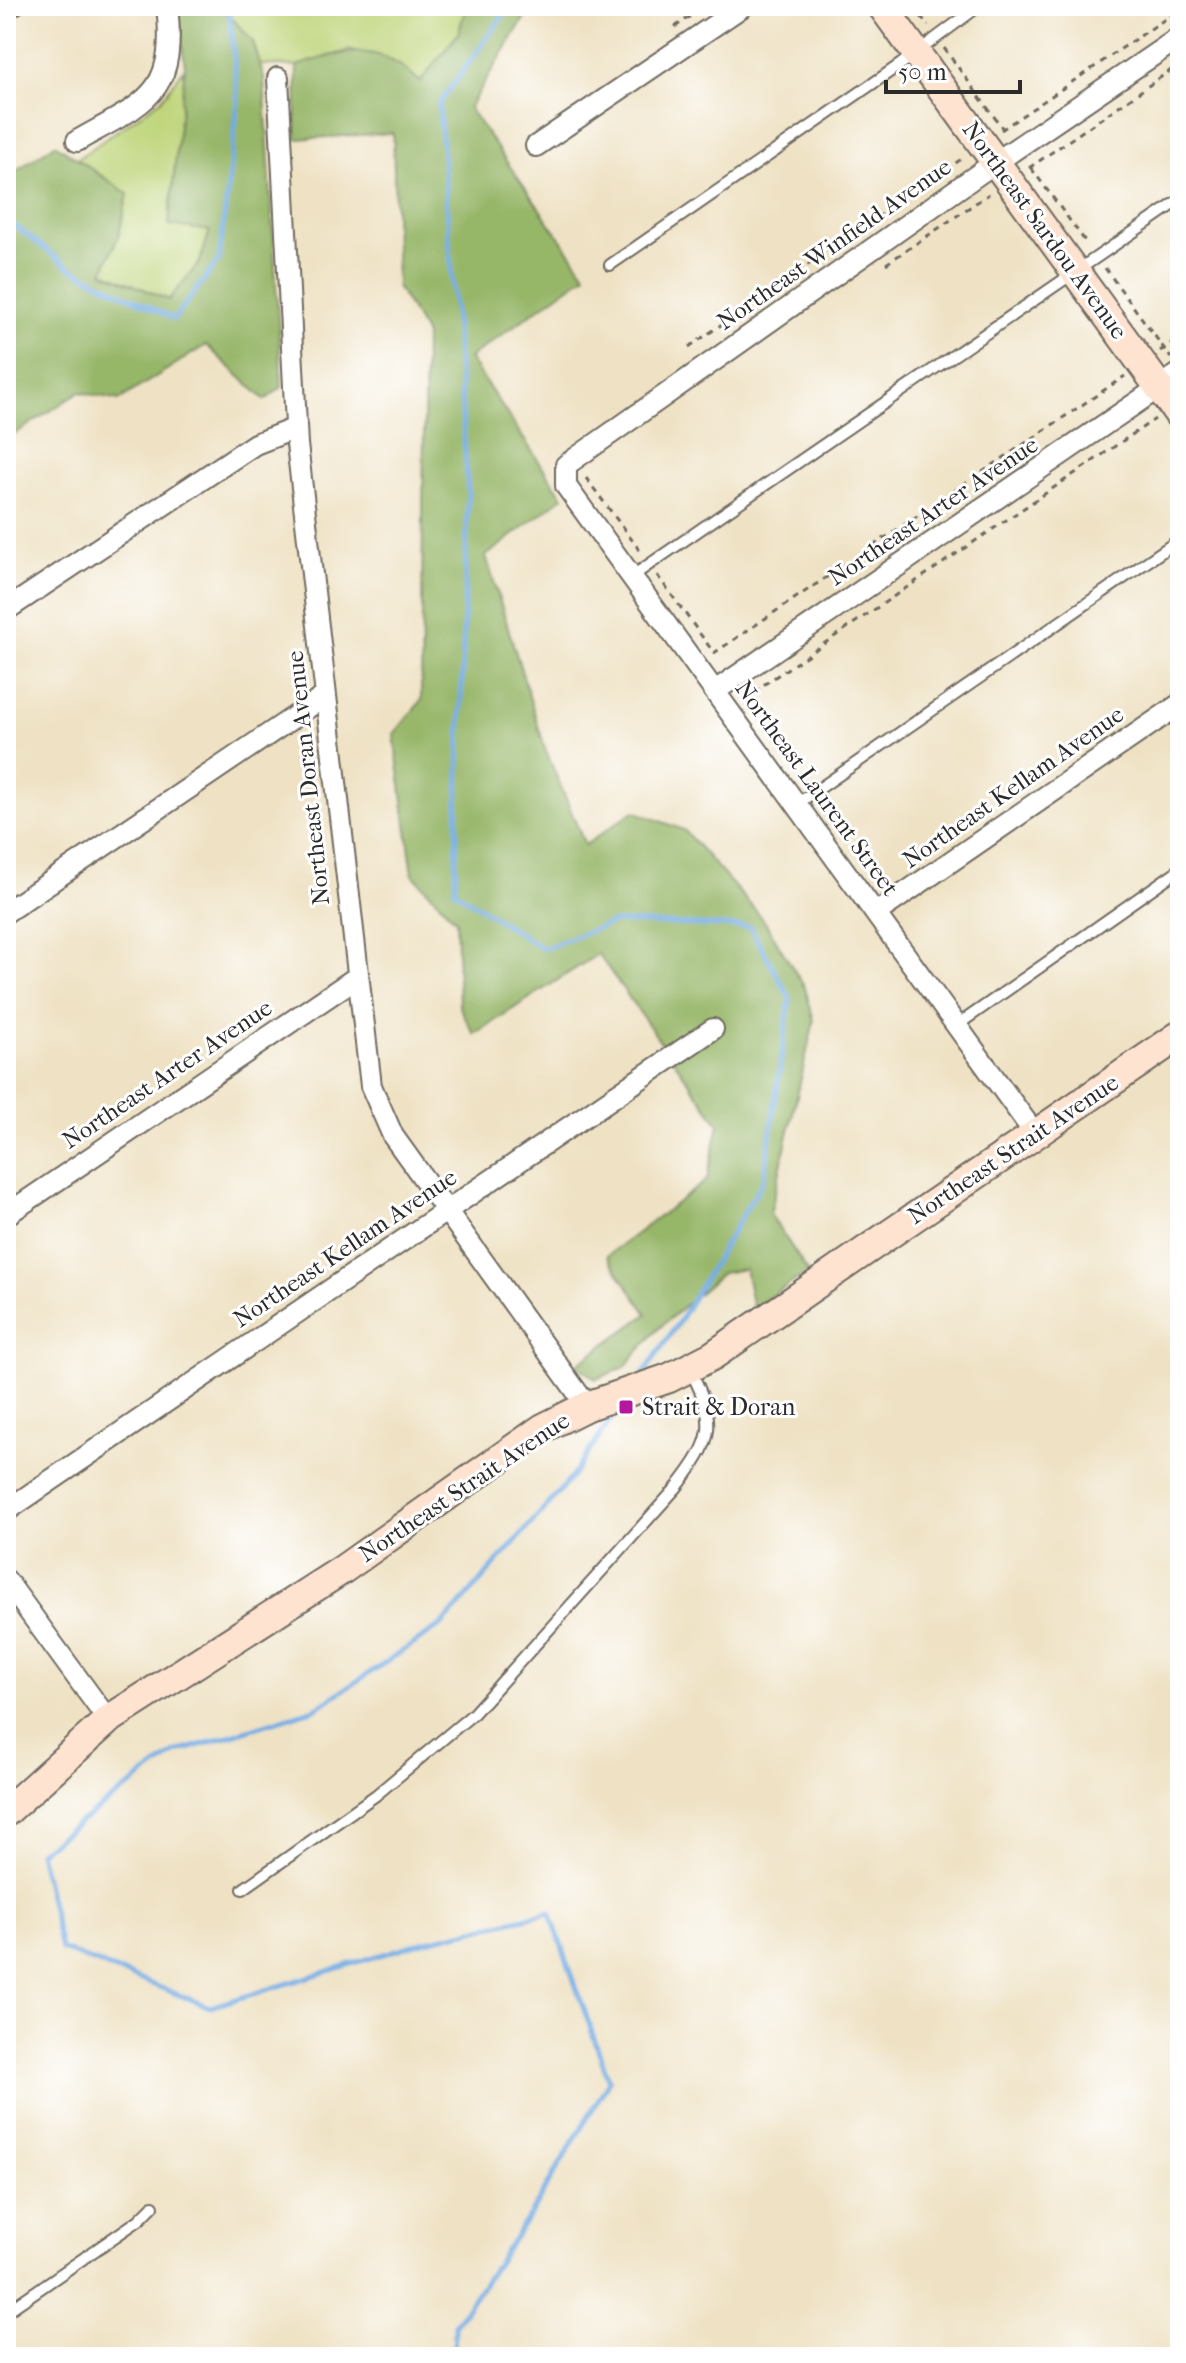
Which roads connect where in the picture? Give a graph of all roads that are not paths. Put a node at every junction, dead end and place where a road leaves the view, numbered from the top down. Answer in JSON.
{"nodes":[{"id":1,"x":20,"y":6,"type":"edge"},
{"id":2,"x":167,"y":6,"type":"edge"},
{"id":3,"x":743,"y":6,"type":"edge"},
{"id":4,"x":882,"y":6,"type":"edge"},
{"id":5,"x":979,"y":6,"type":"edge"},
{"id":6,"x":7,"y":15,"type":"edge"},
{"id":7,"x":1180,"y":37,"type":"edge"},
{"id":8,"x":926,"y":44,"type":"junction"},
{"id":9,"x":278,"y":78,"type":"dead end"},
{"id":10,"x":77,"y":141,"type":"dead end"},
{"id":11,"x":536,"y":146,"type":"dead end"},
{"id":12,"x":1006,"y":155,"type":"junction"},
{"id":13,"x":1180,"y":200,"type":"edge"},
{"id":14,"x":1086,"y":264,"type":"junction"},
{"id":15,"x":610,"y":265,"type":"dead end"},
{"id":16,"x":1173,"y":389,"type":"edge"},
{"id":17,"x":296,"y":428,"type":"junction"},
{"id":18,"x":572,"y":472,"type":"joint"},
{"id":19,"x":1180,"y":539,"type":"edge"},
{"id":20,"x":631,"y":577,"type":"junction"},
{"id":21,"x":6,"y":610,"type":"edge"},
{"id":22,"x":715,"y":691,"type":"junction"},
{"id":23,"x":325,"y":696,"type":"junction"},
{"id":24,"x":1180,"y":704,"type":"edge"},
{"id":25,"x":797,"y":804,"type":"junction"},
{"id":26,"x":1180,"y":869,"type":"edge"},
{"id":27,"x":6,"y":912,"type":"edge"},
{"id":28,"x":876,"y":913,"type":"junction"},
{"id":29,"x":357,"y":977,"type":"junction"},
{"id":30,"x":956,"y":1026,"type":"junction"},
{"id":31,"x":713,"y":1029,"type":"dead end"},
{"id":32,"x":1180,"y":1035,"type":"edge"},
{"id":33,"x":1035,"y":1134,"type":"junction"},
{"id":34,"x":446,"y":1211,"type":"junction"},
{"id":35,"x":6,"y":1215,"type":"edge"},
{"id":36,"x":690,"y":1368,"type":"junction"},
{"id":37,"x":587,"y":1406,"type":"junction"},
{"id":38,"x":6,"y":1511,"type":"edge"},
{"id":39,"x":6,"y":1580,"type":"edge"},
{"id":40,"x":108,"y":1720,"type":"junction"},
{"id":41,"x":6,"y":1812,"type":"edge"},
{"id":42,"x":243,"y":1889,"type":"dead end"},
{"id":43,"x":153,"y":2206,"type":"dead end"},
{"id":44,"x":6,"y":2312,"type":"edge"}],
"edges":[{"from":1,"to":6,"type":"lane"},
{"from":2,"to":10,"type":"street"},
{"from":3,"to":11,"type":"street"},
{"from":4,"to":8,"type":"main road","name":"Northeast Sardou Avenue"},
{"from":5,"to":8,"type":"lane"},
{"from":7,"to":12,"type":"street","name":"Northeast Winfield Avenue"},
{"from":8,"to":12,"type":"main road","name":"Northeast Sardou Avenue"},
{"from":8,"to":15,"type":"lane"},
{"from":9,"to":17,"type":"street","name":"Northeast Doran Avenue"},
{"from":12,"to":14,"type":"main road","name":"Northeast Sardou Avenue"},
{"from":12,"to":18,"type":"street","name":"Northeast Winfield Avenue"},
{"from":13,"to":14,"type":"lane"},
{"from":14,"to":16,"type":"main road","name":"Northeast Sardou Avenue"},
{"from":14,"to":20,"type":"lane"},
{"from":16,"to":22,"type":"street","name":"Northeast Arter Avenue"},
{"from":17,"to":21,"type":"street"},
{"from":17,"to":23,"type":"street","name":"Northeast Doran Avenue"},
{"from":18,"to":20,"type":"street","name":"Northeast Laurent Street"},
{"from":19,"to":25,"type":"lane"},
{"from":20,"to":22,"type":"street","name":"Northeast Laurent Street"},
{"from":22,"to":25,"type":"street","name":"Northeast Laurent Street"},
{"from":23,"to":27,"type":"street"},
{"from":23,"to":29,"type":"street","name":"Northeast Doran Avenue"},
{"from":24,"to":28,"type":"street","name":"Northeast Kellam Avenue"},
{"from":25,"to":28,"type":"street","name":"Northeast Laurent Street"},
{"from":26,"to":30,"type":"lane"},
{"from":28,"to":30,"type":"street","name":"Northeast Laurent Street"},
{"from":29,"to":34,"type":"street","name":"Northeast Doran Avenue"},
{"from":29,"to":35,"type":"street","name":"Northeast Arter Avenue"},
{"from":30,"to":33,"type":"street","name":"Northeast Laurent Street"},
{"from":31,"to":34,"type":"street","name":"Northeast Kellam Avenue"},
{"from":32,"to":33,"type":"main road","name":"Northeast Strait Avenue"},
{"from":33,"to":36,"type":"main road","name":"Northeast Strait Avenue"},
{"from":34,"to":37,"type":"street","name":"Northeast Doran Avenue"},
{"from":34,"to":38,"type":"street","name":"Northeast Kellam Avenue"},
{"from":36,"to":37,"type":"main road","name":"Northeast Strait Avenue"},
{"from":36,"to":42,"type":"lane"},
{"from":37,"to":40,"type":"main road","name":"Northeast Strait Avenue"},
{"from":39,"to":40,"type":"street"},
{"from":40,"to":41,"type":"main road","name":"Northeast Strait Avenue"},
{"from":43,"to":44,"type":"lane"}]}
